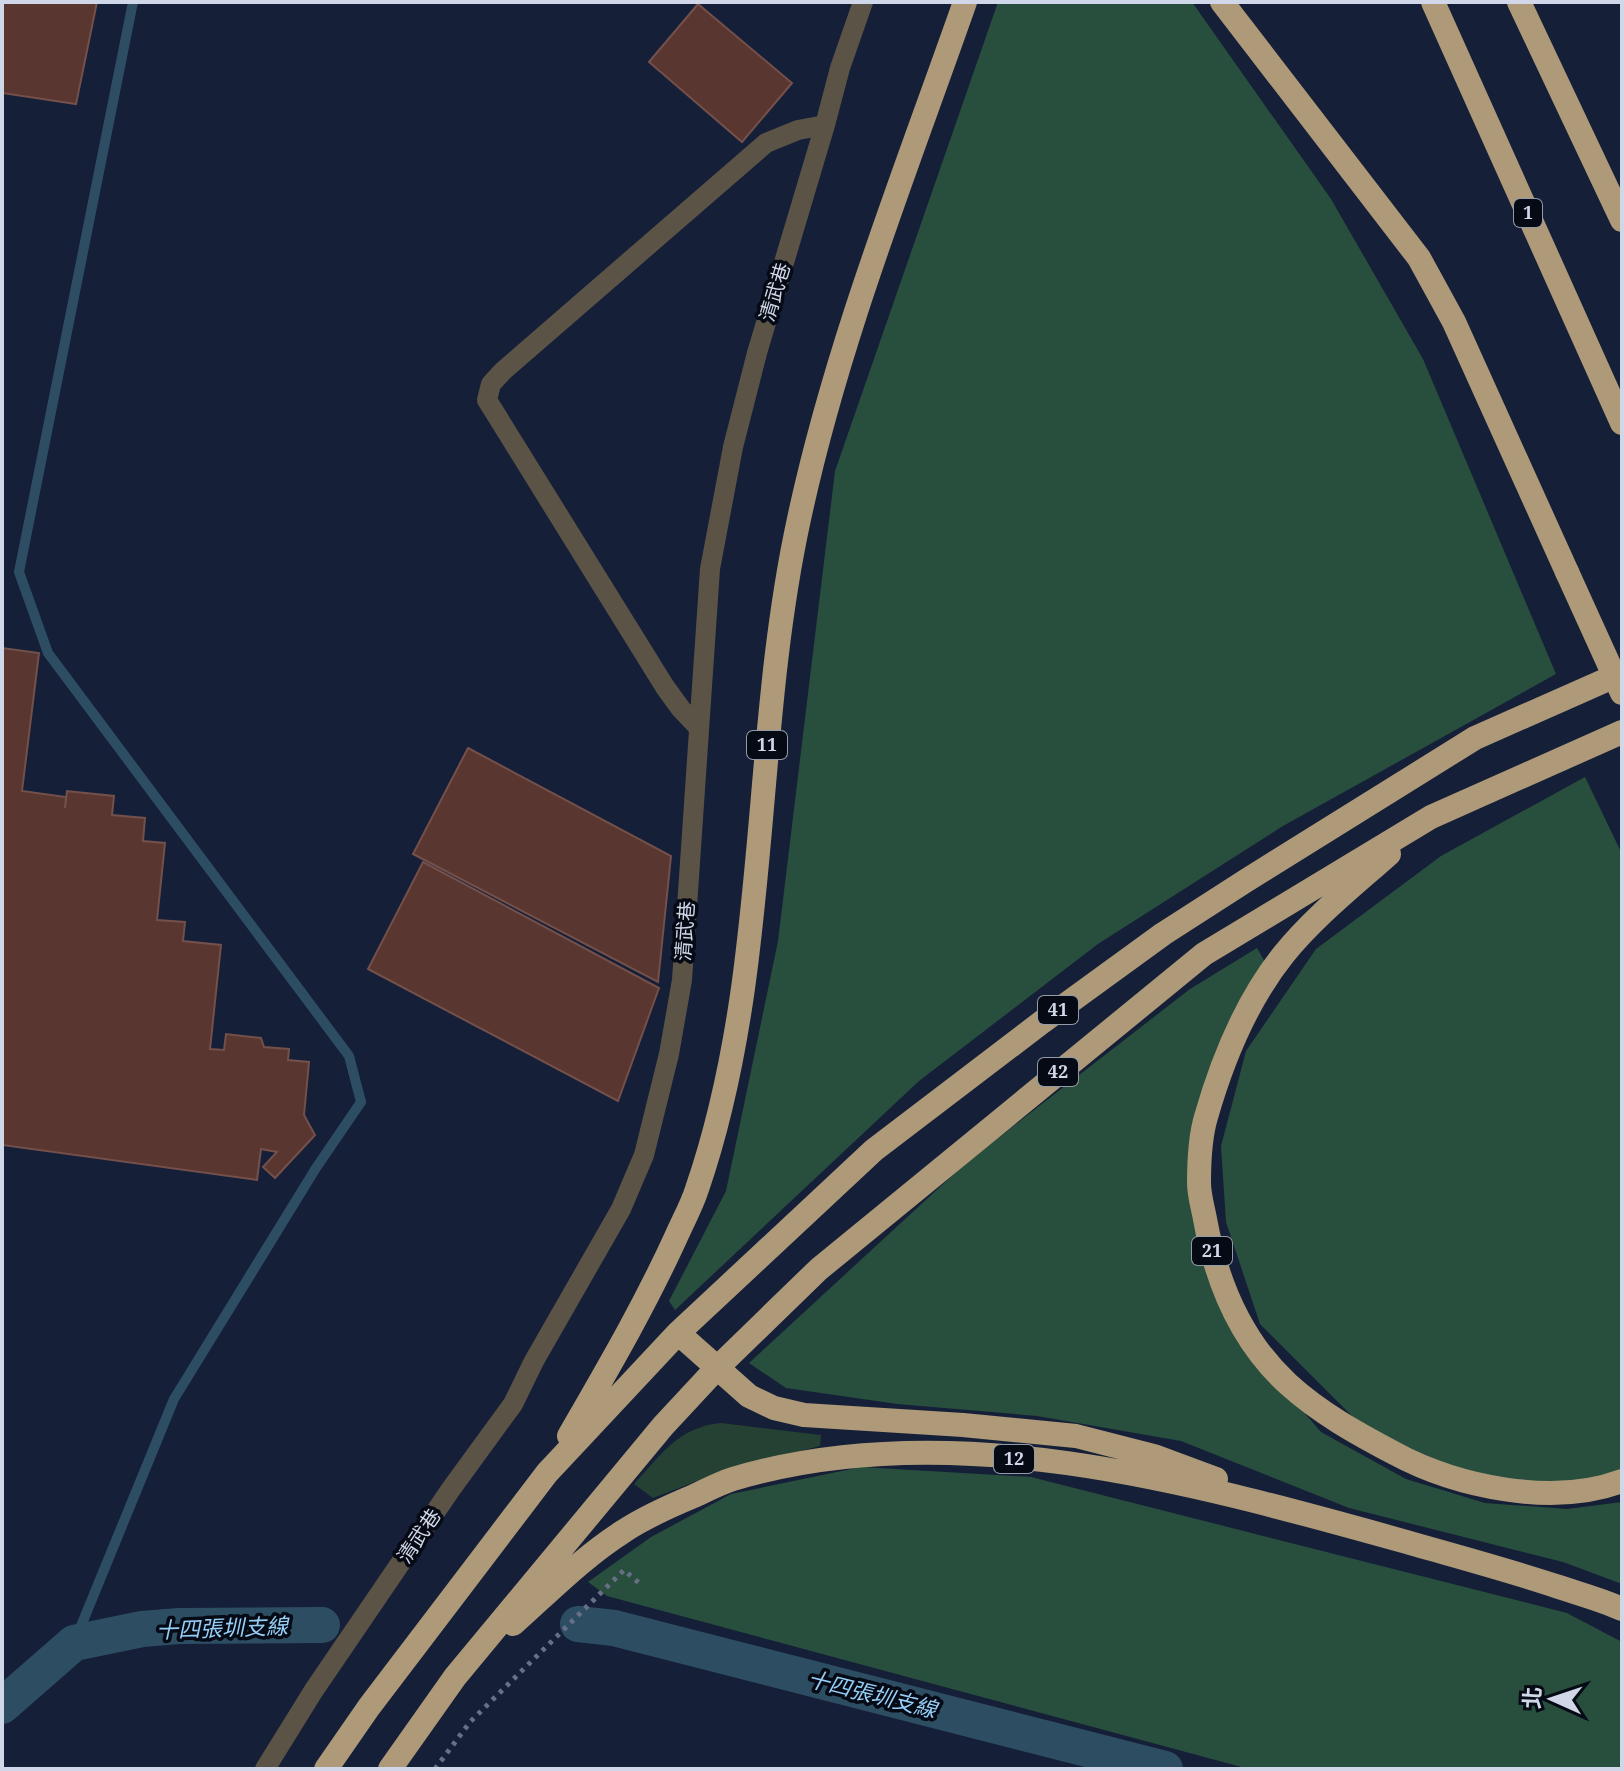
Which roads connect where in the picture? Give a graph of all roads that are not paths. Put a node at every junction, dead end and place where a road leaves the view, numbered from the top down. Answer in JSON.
{"nodes":[{"id":1,"x":863,"y":2,"type":"edge"},
{"id":2,"x":965,"y":2,"type":"edge"},
{"id":3,"x":1222,"y":2,"type":"edge"},
{"id":4,"x":1433,"y":2,"type":"edge"},
{"id":5,"x":1519,"y":2,"type":"edge"},
{"id":6,"x":825,"y":125,"type":"junction"},
{"id":7,"x":1622,"y":220,"type":"edge"},
{"id":8,"x":1622,"y":423,"type":"edge"},
{"id":9,"x":1622,"y":673,"type":"edge"},
{"id":10,"x":1622,"y":693,"type":"edge"},
{"id":11,"x":698,"y":727,"type":"junction"},
{"id":12,"x":1622,"y":732,"type":"edge"},
{"id":13,"x":1431,"y":817,"type":"junction"},
{"id":14,"x":678,"y":1333,"type":"junction"},
{"id":15,"x":716,"y":1369,"type":"junction"},
{"id":16,"x":547,"y":1473,"type":"junction"},
{"id":17,"x":1622,"y":1481,"type":"edge"},
{"id":18,"x":1321,"y":1518,"type":"junction"},
{"id":19,"x":1622,"y":1609,"type":"edge"},
{"id":20,"x":455,"y":1677,"type":"junction"},
{"id":21,"x":265,"y":1769,"type":"edge"},
{"id":22,"x":326,"y":1769,"type":"edge"},
{"id":23,"x":390,"y":1769,"type":"edge"}],
"edges":[{"from":1,"to":6,"type":"lane","name":"清武巷"},
{"from":2,"to":16,"type":"highway","number":"11"},
{"from":3,"to":10,"type":"highway","bridge":true},
{"from":4,"to":8,"type":"highway","number":"1"},
{"from":5,"to":7,"type":"highway"},
{"from":6,"to":11,"type":"lane","name":"清武巷"},
{"from":6,"to":11,"type":"lane"},
{"from":9,"to":14,"type":"highway","number":"41"},
{"from":11,"to":21,"type":"lane","name":"清武巷"},
{"from":12,"to":13,"type":"highway"},
{"from":13,"to":15,"type":"highway","number":"42"},
{"from":13,"to":17,"type":"highway","number":"21"},
{"from":14,"to":15,"type":"highway"},
{"from":14,"to":16,"type":"highway"},
{"from":15,"to":18,"type":"highway"},
{"from":15,"to":20,"type":"highway"},
{"from":16,"to":22,"type":"highway"},
{"from":18,"to":19,"type":"highway","number":"12"},
{"from":18,"to":20,"type":"highway","number":"12"},
{"from":20,"to":23,"type":"highway"}]}
